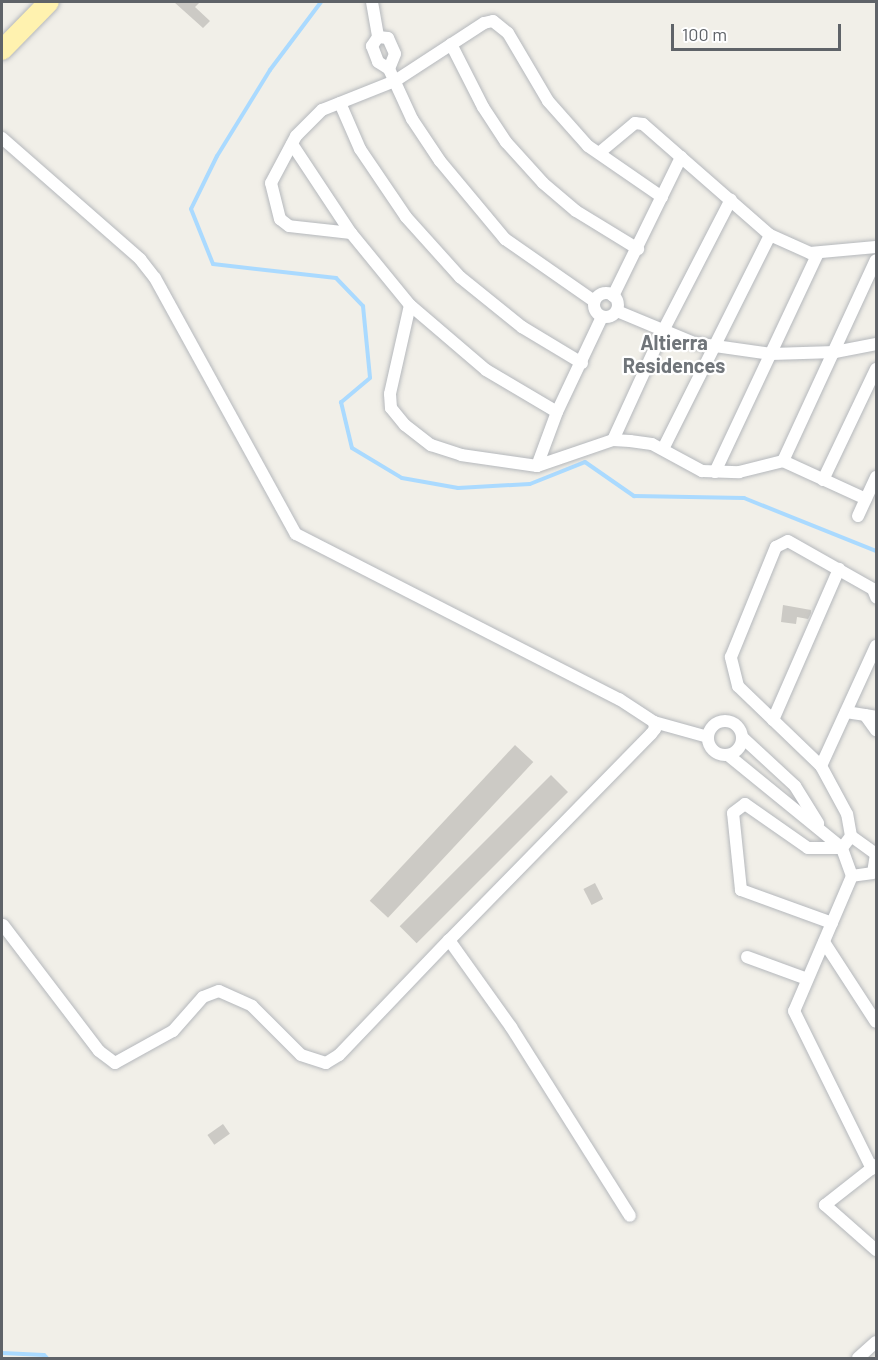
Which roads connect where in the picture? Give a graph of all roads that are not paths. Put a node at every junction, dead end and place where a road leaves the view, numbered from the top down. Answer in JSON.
{"nodes":[{"id":1,"x":49,"y":2,"type":"edge"},
{"id":2,"x":372,"y":2,"type":"edge"},
{"id":3,"x":451,"y":44,"type":"junction"},
{"id":4,"x":2,"y":50,"type":"edge"},
{"id":5,"x":395,"y":81,"type":"junction"},
{"id":6,"x":340,"y":103,"type":"junction"},
{"id":7,"x":2,"y":138,"type":"edge"},
{"id":8,"x":292,"y":144,"type":"junction"},
{"id":9,"x":598,"y":153,"type":"junction"},
{"id":10,"x":681,"y":157,"type":"junction"},
{"id":11,"x":662,"y":197,"type":"junction"},
{"id":12,"x":731,"y":199,"type":"junction"},
{"id":13,"x":351,"y":233,"type":"junction"},
{"id":14,"x":770,"y":235,"type":"junction"},
{"id":15,"x":876,"y":247,"type":"edge"},
{"id":16,"x":638,"y":249,"type":"junction"},
{"id":17,"x":818,"y":253,"type":"junction"},
{"id":18,"x":876,"y":260,"type":"edge"},
{"id":19,"x":614,"y":296,"type":"junction"},
{"id":20,"x":594,"y":301,"type":"junction"},
{"id":21,"x":410,"y":305,"type":"junction"},
{"id":22,"x":617,"y":311,"type":"junction"},
{"id":23,"x":602,"y":317,"type":"junction"},
{"id":24,"x":663,"y":331,"type":"junction"},
{"id":25,"x":876,"y":344,"type":"edge"},
{"id":26,"x":716,"y":346,"type":"junction"},
{"id":27,"x":835,"y":352,"type":"junction"},
{"id":28,"x":771,"y":354,"type":"junction"},
{"id":29,"x":582,"y":363,"type":"junction"},
{"id":30,"x":876,"y":369,"type":"edge"},
{"id":31,"x":557,"y":412,"type":"junction"},
{"id":32,"x":613,"y":440,"type":"junction"},
{"id":33,"x":663,"y":449,"type":"junction"},
{"id":34,"x":783,"y":461,"type":"junction"},
{"id":35,"x":537,"y":466,"type":"junction"},
{"id":36,"x":715,"y":472,"type":"junction"},
{"id":37,"x":876,"y":477,"type":"edge"},
{"id":38,"x":823,"y":480,"type":"junction"},
{"id":39,"x":866,"y":500,"type":"junction"},
{"id":40,"x":858,"y":516,"type":"dead end"},
{"id":41,"x":839,"y":569,"type":"junction"},
{"id":42,"x":876,"y":597,"type":"edge"},
{"id":43,"x":876,"y":646,"type":"edge"},
{"id":44,"x":846,"y":712,"type":"junction"},
{"id":45,"x":871,"y":716,"type":"edge"},
{"id":46,"x":773,"y":720,"type":"junction"},
{"id":47,"x":654,"y":722,"type":"junction"},
{"id":48,"x":876,"y":730,"type":"edge"},
{"id":49,"x":708,"y":737,"type":"junction"},
{"id":50,"x":743,"y":738,"type":"junction"},
{"id":51,"x":728,"y":755,"type":"junction"},
{"id":52,"x":821,"y":766,"type":"junction"},
{"id":53,"x":822,"y":829,"type":"junction"},
{"id":54,"x":850,"y":836,"type":"junction"},
{"id":55,"x":842,"y":848,"type":"junction"},
{"id":56,"x":876,"y":854,"type":"edge"},
{"id":57,"x":852,"y":876,"type":"junction"},
{"id":58,"x":875,"y":876,"type":"edge"},
{"id":59,"x":832,"y":924,"type":"junction"},
{"id":60,"x":3,"y":925,"type":"dead end"},
{"id":61,"x":449,"y":940,"type":"junction"},
{"id":62,"x":824,"y":942,"type":"junction"},
{"id":63,"x":747,"y":957,"type":"dead end"},
{"id":64,"x":807,"y":979,"type":"junction"},
{"id":65,"x":876,"y":1022,"type":"edge"},
{"id":66,"x":874,"y":1167,"type":"edge"},
{"id":67,"x":630,"y":1216,"type":"dead end"},
{"id":68,"x":876,"y":1250,"type":"edge"},
{"id":69,"x":876,"y":1342,"type":"edge"},
{"id":70,"x":858,"y":1359,"type":"edge"}],
"edges":[{"from":1,"to":4,"type":"main road"},
{"from":2,"to":5,"type":"street"},
{"from":3,"to":5,"type":"street"},
{"from":3,"to":9,"type":"street"},
{"from":3,"to":16,"type":"street"},
{"from":5,"to":6,"type":"street"},
{"from":5,"to":20,"type":"street"},
{"from":6,"to":8,"type":"street"},
{"from":6,"to":29,"type":"street"},
{"from":7,"to":47,"type":"street"},
{"from":8,"to":13,"type":"street"},
{"from":8,"to":13,"type":"street"},
{"from":9,"to":10,"type":"street"},
{"from":9,"to":11,"type":"street"},
{"from":10,"to":11,"type":"street"},
{"from":10,"to":12,"type":"street"},
{"from":11,"to":16,"type":"street"},
{"from":12,"to":14,"type":"street"},
{"from":12,"to":24,"type":"street"},
{"from":13,"to":21,"type":"street"},
{"from":14,"to":17,"type":"street"},
{"from":14,"to":26,"type":"street"},
{"from":15,"to":17,"type":"street"},
{"from":16,"to":19,"type":"street"},
{"from":17,"to":28,"type":"street"},
{"from":18,"to":27,"type":"street"},
{"from":19,"to":20,"type":"street"},
{"from":19,"to":22,"type":"street"},
{"from":20,"to":23,"type":"street"},
{"from":21,"to":31,"type":"street"},
{"from":21,"to":35,"type":"street"},
{"from":22,"to":23,"type":"street"},
{"from":22,"to":24,"type":"street"},
{"from":23,"to":29,"type":"street"},
{"from":24,"to":26,"type":"street"},
{"from":24,"to":32,"type":"street"},
{"from":25,"to":27,"type":"street"},
{"from":26,"to":28,"type":"street"},
{"from":26,"to":33,"type":"street"},
{"from":27,"to":28,"type":"street"},
{"from":27,"to":34,"type":"street"},
{"from":28,"to":36,"type":"street"},
{"from":29,"to":31,"type":"street"},
{"from":30,"to":38,"type":"street"},
{"from":31,"to":35,"type":"street"},
{"from":32,"to":33,"type":"street"},
{"from":32,"to":35,"type":"street"},
{"from":33,"to":36,"type":"street"},
{"from":34,"to":36,"type":"street"},
{"from":34,"to":38,"type":"street"},
{"from":37,"to":39,"type":"street"},
{"from":38,"to":39,"type":"street"},
{"from":39,"to":40,"type":"street"},
{"from":41,"to":42,"type":"street"},
{"from":41,"to":46,"type":"street"},
{"from":41,"to":46,"type":"street"},
{"from":43,"to":44,"type":"street"},
{"from":44,"to":45,"type":"street"},
{"from":44,"to":52,"type":"street"},
{"from":45,"to":48,"type":"street"},
{"from":46,"to":52,"type":"street"},
{"from":47,"to":49,"type":"street"},
{"from":47,"to":61,"type":"street"},
{"from":49,"to":50,"type":"street"},
{"from":49,"to":51,"type":"street"},
{"from":50,"to":51,"type":"street"},
{"from":50,"to":53,"type":"street"},
{"from":51,"to":53,"type":"street"},
{"from":52,"to":54,"type":"street"},
{"from":53,"to":55,"type":"street"},
{"from":54,"to":55,"type":"street"},
{"from":54,"to":56,"type":"street"},
{"from":55,"to":57,"type":"street"},
{"from":55,"to":59,"type":"street"},
{"from":56,"to":58,"type":"street"},
{"from":57,"to":58,"type":"street"},
{"from":57,"to":59,"type":"street"},
{"from":59,"to":62,"type":"street"},
{"from":60,"to":61,"type":"street"},
{"from":61,"to":67,"type":"street"},
{"from":62,"to":64,"type":"street"},
{"from":62,"to":65,"type":"street"},
{"from":63,"to":64,"type":"street"},
{"from":64,"to":66,"type":"street"},
{"from":66,"to":68,"type":"street"},
{"from":69,"to":70,"type":"street"}]}
